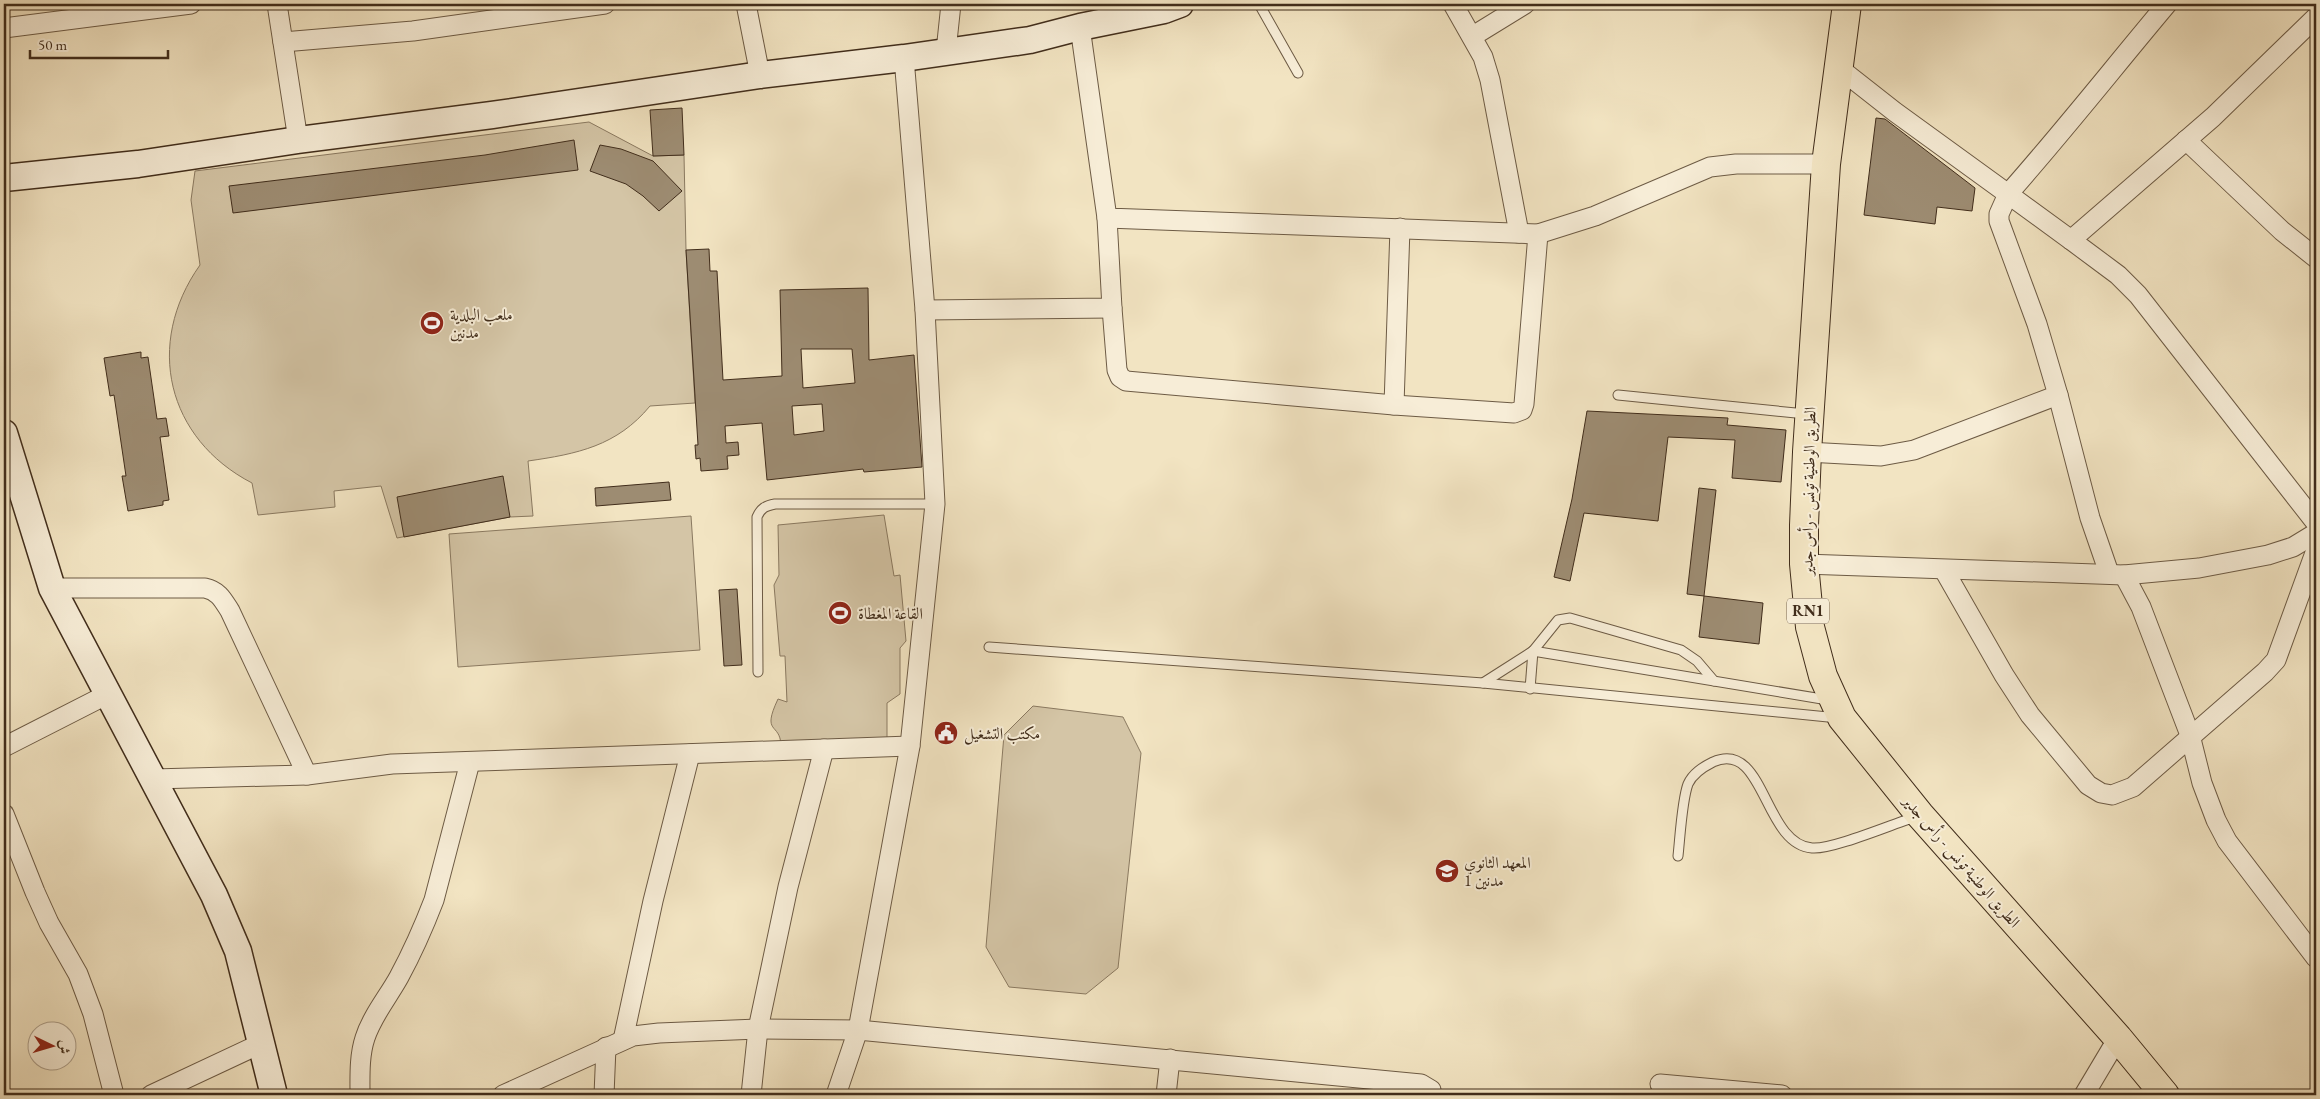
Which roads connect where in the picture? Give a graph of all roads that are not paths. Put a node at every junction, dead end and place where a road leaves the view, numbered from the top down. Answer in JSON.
{"nodes":[{"id":1,"x":191,"y":4,"type":"edge"},
{"id":2,"x":277,"y":4,"type":"edge"},
{"id":3,"x":605,"y":4,"type":"edge"},
{"id":4,"x":746,"y":4,"type":"edge"},
{"id":5,"x":950,"y":4,"type":"edge"},
{"id":6,"x":1180,"y":4,"type":"edge"},
{"id":7,"x":1259,"y":4,"type":"edge"},
{"id":8,"x":1454,"y":4,"type":"edge"},
{"id":9,"x":1525,"y":4,"type":"edge"},
{"id":10,"x":2167,"y":4,"type":"edge"},
{"id":11,"x":2308,"y":4,"type":"edge"},
{"id":12,"x":1851,"y":9,"type":"edge"},
{"id":13,"x":2316,"y":16,"type":"edge"},
{"id":14,"x":1080,"y":27,"type":"junction"},
{"id":15,"x":4,"y":28,"type":"edge"},
{"id":16,"x":1473,"y":36,"type":"junction"},
{"id":17,"x":283,"y":42,"type":"junction"},
{"id":18,"x":946,"y":51,"type":"junction"},
{"id":19,"x":904,"y":58,"type":"junction"},
{"id":20,"x":1839,"y":68,"type":"junction"},
{"id":21,"x":1298,"y":73,"type":"dead end"},
{"id":22,"x":760,"y":75,"type":"junction"},
{"id":23,"x":298,"y":140,"type":"junction"},
{"id":24,"x":2186,"y":140,"type":"junction"},
{"id":25,"x":1826,"y":164,"type":"junction"},
{"id":26,"x":4,"y":178,"type":"edge"},
{"id":27,"x":2008,"y":194,"type":"junction"},
{"id":28,"x":1107,"y":218,"type":"junction"},
{"id":29,"x":1400,"y":228,"type":"junction"},
{"id":30,"x":1528,"y":234,"type":"junction"},
{"id":31,"x":2071,"y":240,"type":"junction"},
{"id":32,"x":2316,"y":258,"type":"edge"},
{"id":33,"x":1112,"y":308,"type":"junction"},
{"id":34,"x":925,"y":310,"type":"junction"},
{"id":35,"x":1618,"y":395,"type":"dead end"},
{"id":36,"x":2058,"y":395,"type":"junction"},
{"id":37,"x":1394,"y":406,"type":"junction"},
{"id":38,"x":1809,"y":415,"type":"junction"},
{"id":39,"x":4,"y":433,"type":"edge"},
{"id":40,"x":1806,"y":452,"type":"junction"},
{"id":41,"x":936,"y":504,"type":"junction"},
{"id":42,"x":2316,"y":523,"type":"edge"},
{"id":43,"x":2316,"y":533,"type":"edge"},
{"id":44,"x":2316,"y":550,"type":"edge"},
{"id":45,"x":1804,"y":564,"type":"junction"},
{"id":46,"x":1944,"y":570,"type":"junction"},
{"id":47,"x":2117,"y":574,"type":"junction"},
{"id":48,"x":52,"y":588,"type":"junction"},
{"id":49,"x":989,"y":647,"type":"dead end"},
{"id":50,"x":1533,"y":651,"type":"junction"},
{"id":51,"x":758,"y":672,"type":"dead end"},
{"id":52,"x":1714,"y":681,"type":"junction"},
{"id":53,"x":1482,"y":683,"type":"junction"},
{"id":54,"x":1530,"y":689,"type":"junction"},
{"id":55,"x":108,"y":694,"type":"junction"},
{"id":56,"x":1838,"y":709,"type":"junction"},
{"id":57,"x":2190,"y":735,"type":"junction"},
{"id":58,"x":910,"y":746,"type":"junction"},
{"id":59,"x":4,"y":747,"type":"edge"},
{"id":60,"x":824,"y":750,"type":"junction"},
{"id":61,"x":690,"y":754,"type":"junction"},
{"id":62,"x":470,"y":762,"type":"junction"},
{"id":63,"x":308,"y":775,"type":"junction"},
{"id":64,"x":153,"y":778,"type":"junction"},
{"id":65,"x":4,"y":814,"type":"edge"},
{"id":66,"x":1920,"y":815,"type":"junction"},
{"id":67,"x":1678,"y":856,"type":"dead end"},
{"id":68,"x":2316,"y":958,"type":"edge"},
{"id":69,"x":758,"y":1029,"type":"junction"},
{"id":70,"x":858,"y":1030,"type":"junction"},
{"id":71,"x":2118,"y":1038,"type":"junction"},
{"id":72,"x":262,"y":1043,"type":"junction"},
{"id":73,"x":614,"y":1044,"type":"junction"},
{"id":74,"x":1170,"y":1059,"type":"junction"},
{"id":75,"x":1660,"y":1084,"type":"dead end"},
{"id":76,"x":114,"y":1095,"type":"edge"},
{"id":77,"x":151,"y":1095,"type":"edge"},
{"id":78,"x":274,"y":1095,"type":"edge"},
{"id":79,"x":360,"y":1095,"type":"edge"},
{"id":80,"x":503,"y":1095,"type":"edge"},
{"id":81,"x":604,"y":1095,"type":"edge"},
{"id":82,"x":751,"y":1095,"type":"edge"},
{"id":83,"x":836,"y":1095,"type":"edge"},
{"id":84,"x":1166,"y":1095,"type":"edge"},
{"id":85,"x":1432,"y":1095,"type":"edge"},
{"id":86,"x":1782,"y":1095,"type":"edge"},
{"id":87,"x":2084,"y":1095,"type":"edge"},
{"id":88,"x":2165,"y":1095,"type":"edge"}],
"edges":[{"from":1,"to":15,"type":"street"},
{"from":2,"to":17,"type":"street"},
{"from":3,"to":17,"type":"street"},
{"from":4,"to":22,"type":"street"},
{"from":5,"to":18,"type":"street"},
{"from":6,"to":14,"type":"street"},
{"from":7,"to":21,"type":"lane"},
{"from":8,"to":16,"type":"street"},
{"from":9,"to":16,"type":"street"},
{"from":10,"to":27,"type":"street"},
{"from":11,"to":13,"type":"street"},
{"from":12,"to":20,"type":"main road","name":"الطريق الوطنية تونس - رأس جدير","number":"RN1"},
{"from":13,"to":24,"type":"street"},
{"from":14,"to":18,"type":"street"},
{"from":14,"to":28,"type":"street"},
{"from":16,"to":30,"type":"street"},
{"from":17,"to":23,"type":"street"},
{"from":18,"to":19,"type":"street"},
{"from":19,"to":22,"type":"street"},
{"from":19,"to":34,"type":"street"},
{"from":20,"to":25,"type":"main road","name":"الطريق الوطنية تونس - رأس جدير","number":"RN1"},
{"from":20,"to":27,"type":"street"},
{"from":22,"to":23,"type":"street"},
{"from":23,"to":26,"type":"street"},
{"from":24,"to":31,"type":"street"},
{"from":24,"to":32,"type":"street"},
{"from":25,"to":30,"type":"street"},
{"from":25,"to":38,"type":"main road","name":"الطريق الوطنية تونس - رأس جدير","number":"RN1"},
{"from":27,"to":31,"type":"street"},
{"from":27,"to":36,"type":"street"},
{"from":28,"to":29,"type":"street"},
{"from":28,"to":33,"type":"street"},
{"from":29,"to":30,"type":"street"},
{"from":29,"to":37,"type":"street"},
{"from":30,"to":37,"type":"street"},
{"from":31,"to":42,"type":"street"},
{"from":33,"to":34,"type":"street"},
{"from":33,"to":37,"type":"street"},
{"from":34,"to":41,"type":"street"},
{"from":35,"to":38,"type":"lane"},
{"from":36,"to":40,"type":"street"},
{"from":36,"to":47,"type":"street"},
{"from":38,"to":40,"type":"main road","name":"الطريق الوطنية تونس - رأس جدير","number":"RN1"},
{"from":39,"to":48,"type":"street"},
{"from":40,"to":45,"type":"main road","name":"الطريق الوطنية تونس - رأس جدير","number":"RN1"},
{"from":41,"to":51,"type":"lane"},
{"from":41,"to":58,"type":"street"},
{"from":43,"to":47,"type":"street"},
{"from":44,"to":57,"type":"street"},
{"from":45,"to":46,"type":"street"},
{"from":45,"to":56,"type":"main road","name":"الطريق الوطنية تونس - رأس جدير","number":"RN1"},
{"from":46,"to":47,"type":"street"},
{"from":46,"to":57,"type":"street"},
{"from":47,"to":57,"type":"street"},
{"from":48,"to":55,"type":"street"},
{"from":48,"to":63,"type":"street"},
{"from":49,"to":53,"type":"lane"},
{"from":50,"to":52,"type":"lane"},
{"from":50,"to":52,"type":"lane"},
{"from":50,"to":53,"type":"lane"},
{"from":50,"to":54,"type":"lane"},
{"from":52,"to":56,"type":"lane"},
{"from":53,"to":54,"type":"lane"},
{"from":54,"to":56,"type":"lane"},
{"from":55,"to":59,"type":"street"},
{"from":55,"to":64,"type":"street"},
{"from":56,"to":66,"type":"main road","name":"الطريق الوطنية تونس - رأس جدير","number":"RN1"},
{"from":57,"to":68,"type":"street"},
{"from":58,"to":60,"type":"street"},
{"from":58,"to":70,"type":"street"},
{"from":60,"to":61,"type":"street"},
{"from":60,"to":69,"type":"street"},
{"from":61,"to":62,"type":"street"},
{"from":61,"to":73,"type":"street"},
{"from":62,"to":63,"type":"street"},
{"from":62,"to":79,"type":"street"},
{"from":63,"to":64,"type":"street"},
{"from":64,"to":72,"type":"street"},
{"from":65,"to":76,"type":"street"},
{"from":66,"to":67,"type":"lane"},
{"from":66,"to":71,"type":"main road","name":"الطريق الوطنية تونس - رأس جدير","number":"RN1"},
{"from":69,"to":70,"type":"street"},
{"from":69,"to":73,"type":"street"},
{"from":69,"to":82,"type":"street"},
{"from":70,"to":74,"type":"street"},
{"from":70,"to":83,"type":"street"},
{"from":71,"to":87,"type":"street"},
{"from":71,"to":88,"type":"main road","name":"الطريق الوطنية تونس - رأس جدير","number":"RN1"},
{"from":72,"to":77,"type":"street"},
{"from":72,"to":78,"type":"street"},
{"from":73,"to":80,"type":"street"},
{"from":73,"to":81,"type":"street"},
{"from":74,"to":84,"type":"street"},
{"from":74,"to":85,"type":"street"},
{"from":75,"to":86,"type":"street"}]}
